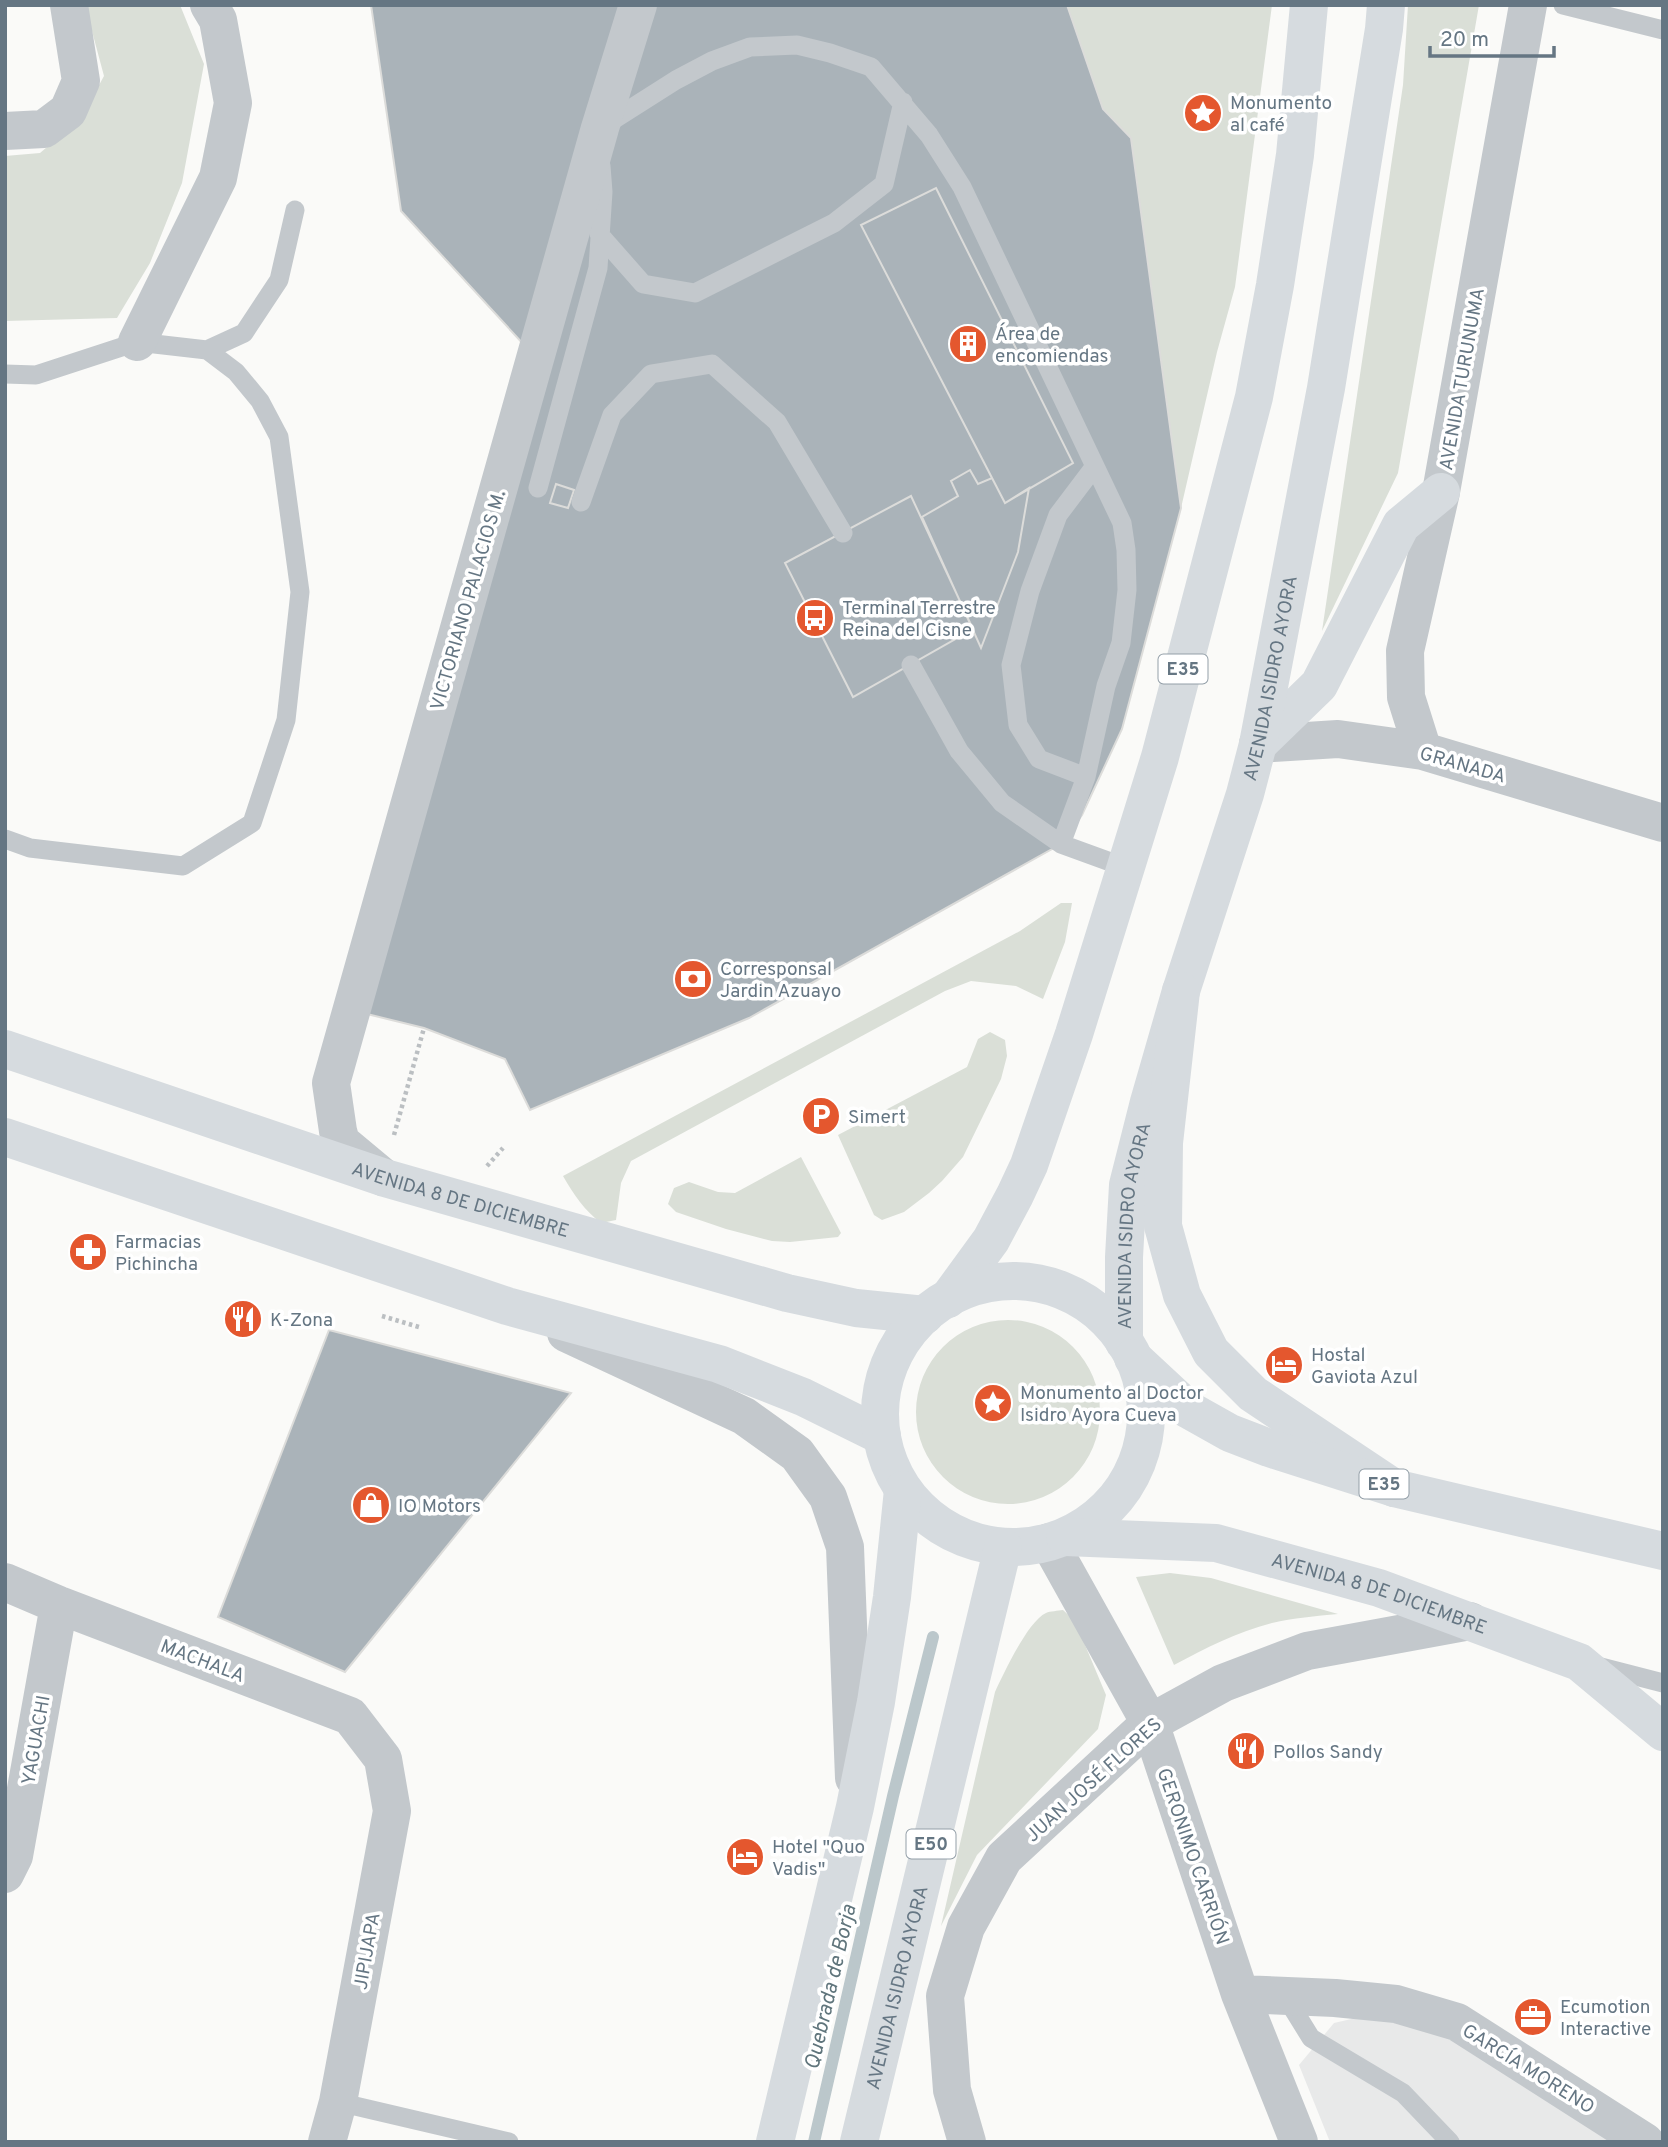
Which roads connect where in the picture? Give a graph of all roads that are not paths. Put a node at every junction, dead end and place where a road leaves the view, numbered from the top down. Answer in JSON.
{"nodes":[{"id":1,"x":69,"y":5,"type":"edge"},
{"id":2,"x":209,"y":5,"type":"edge"},
{"id":3,"x":638,"y":5,"type":"edge"},
{"id":4,"x":1309,"y":5,"type":"edge"},
{"id":5,"x":1386,"y":5,"type":"edge"},
{"id":6,"x":1528,"y":5,"type":"edge"},
{"id":7,"x":1563,"y":5,"type":"edge"},
{"id":8,"x":1663,"y":30,"type":"edge"},
{"id":9,"x":903,"y":102,"type":"junction"},
{"id":10,"x":600,"y":128,"type":"junction"},
{"id":11,"x":5,"y":131,"type":"edge"},
{"id":12,"x":295,"y":210,"type":"dead end"},
{"id":13,"x":599,"y":234,"type":"junction"},
{"id":14,"x":137,"y":342,"type":"junction"},
{"id":15,"x":207,"y":351,"type":"junction"},
{"id":16,"x":5,"y":374,"type":"edge"},
{"id":17,"x":1095,"y":466,"type":"junction"},
{"id":18,"x":538,"y":488,"type":"dead end"},
{"id":19,"x":1441,"y":492,"type":"junction"},
{"id":20,"x":581,"y":502,"type":"dead end"},
{"id":21,"x":843,"y":533,"type":"dead end"},
{"id":22,"x":911,"y":665,"type":"dead end"},
{"id":23,"x":1258,"y":744,"type":"junction"},
{"id":24,"x":1423,"y":751,"type":"junction"},
{"id":25,"x":1086,"y":777,"type":"junction"},
{"id":26,"x":1663,"y":822,"type":"edge"},
{"id":27,"x":5,"y":839,"type":"edge"},
{"id":28,"x":1060,"y":844,"type":"junction"},
{"id":29,"x":1127,"y":868,"type":"junction"},
{"id":30,"x":1181,"y":991,"type":"junction"},
{"id":31,"x":5,"y":1049,"type":"edge"},
{"id":32,"x":5,"y":1137,"type":"edge"},
{"id":33,"x":388,"y":1162,"type":"junction"},
{"id":34,"x":507,"y":1306,"type":"junction"},
{"id":35,"x":936,"y":1307,"type":"junction"},
{"id":36,"x":1129,"y":1350,"type":"junction"},
{"id":37,"x":882,"y":1436,"type":"junction"},
{"id":38,"x":1394,"y":1488,"type":"junction"},
{"id":39,"x":903,"y":1490,"type":"junction"},
{"id":40,"x":1057,"y":1539,"type":"junction"},
{"id":41,"x":1003,"y":1547,"type":"junction"},
{"id":42,"x":1663,"y":1551,"type":"edge"},
{"id":43,"x":5,"y":1582,"type":"edge"},
{"id":44,"x":59,"y":1605,"type":"junction"},
{"id":45,"x":1470,"y":1621,"type":"junction"},
{"id":46,"x":1579,"y":1662,"type":"junction"},
{"id":47,"x":1663,"y":1683,"type":"edge"},
{"id":48,"x":1150,"y":1723,"type":"junction"},
{"id":49,"x":1663,"y":1732,"type":"edge"},
{"id":50,"x":383,"y":1759,"type":"joint"},
{"id":51,"x":855,"y":1807,"type":"junction"},
{"id":52,"x":5,"y":1874,"type":"edge"},
{"id":53,"x":1240,"y":1994,"type":"junction"},
{"id":54,"x":1285,"y":1996,"type":"junction"},
{"id":55,"x":338,"y":2102,"type":"junction"},
{"id":56,"x":327,"y":2142,"type":"edge"},
{"id":57,"x":509,"y":2142,"type":"edge"},
{"id":58,"x":775,"y":2142,"type":"edge"},
{"id":59,"x":859,"y":2142,"type":"edge"},
{"id":60,"x":967,"y":2142,"type":"edge"},
{"id":61,"x":1299,"y":2142,"type":"edge"},
{"id":62,"x":1450,"y":2142,"type":"edge"},
{"id":63,"x":1645,"y":2142,"type":"edge"}],
"edges":[{"from":1,"to":11,"type":"street"},
{"from":2,"to":14,"type":"street"},
{"from":3,"to":10,"type":"street","name":"VICTORIANO PALACIOS M."},
{"from":4,"to":29,"type":"main road","number":"E35"},
{"from":5,"to":23,"type":"main road","name":"AVENIDA ISIDRO AYORA","number":"E35"},
{"from":6,"to":19,"type":"street","name":"AVENIDA TURUNUMA"},
{"from":7,"to":8,"type":"lane"},
{"from":9,"to":10,"type":"lane"},
{"from":9,"to":13,"type":"lane"},
{"from":9,"to":17,"type":"lane"},
{"from":10,"to":13,"type":"lane"},
{"from":10,"to":33,"type":"street","name":"VICTORIANO PALACIOS M."},
{"from":12,"to":15,"type":"lane"},
{"from":13,"to":18,"type":"lane"},
{"from":14,"to":15,"type":"lane"},
{"from":14,"to":16,"type":"lane"},
{"from":15,"to":27,"type":"lane"},
{"from":17,"to":25,"type":"lane"},
{"from":17,"to":25,"type":"lane"},
{"from":19,"to":23,"type":"main road"},
{"from":19,"to":24,"type":"street","name":"AVENIDA TURUNUMA"},
{"from":20,"to":21,"type":"lane"},
{"from":22,"to":28,"type":"lane"},
{"from":23,"to":24,"type":"street","name":"GRANADA"},
{"from":23,"to":30,"type":"main road","name":"AVENIDA ISIDRO AYORA","number":"E35"},
{"from":24,"to":26,"type":"street","name":"GRANADA"},
{"from":25,"to":28,"type":"lane"},
{"from":28,"to":29,"type":"lane"},
{"from":29,"to":35,"type":"main road","number":"E35"},
{"from":30,"to":36,"type":"main road","name":"AVENIDA ISIDRO AYORA","number":"E35"},
{"from":30,"to":38,"type":"main road"},
{"from":31,"to":33,"type":"main road","name":"AVENIDA 8 DE DICIEMBRE"},
{"from":32,"to":34,"type":"main road"},
{"from":33,"to":35,"type":"main road","name":"AVENIDA 8 DE DICIEMBRE"},
{"from":34,"to":37,"type":"main road"},
{"from":34,"to":51,"type":"street"},
{"from":35,"to":36,"type":"main road","number":"E35"},
{"from":35,"to":37,"type":"main road","number":"E35"},
{"from":36,"to":38,"type":"main road","number":"E35"},
{"from":36,"to":40,"type":"main road","number":"E35"},
{"from":37,"to":39,"type":"main road","number":"E35"},
{"from":38,"to":42,"type":"main road","number":"E35"},
{"from":39,"to":41,"type":"main road","number":"E35"},
{"from":39,"to":51,"type":"main road"},
{"from":40,"to":41,"type":"main road","number":"E35"},
{"from":40,"to":45,"type":"main road","name":"AVENIDA 8 DE DICIEMBRE","number":"E35"},
{"from":40,"to":48,"type":"street","name":"GERONIMO CARRIÓN"},
{"from":41,"to":59,"type":"main road","name":"AVENIDA ISIDRO AYORA","number":"E50"},
{"from":43,"to":44,"type":"street","name":"MACHALA"},
{"from":44,"to":50,"type":"street","name":"MACHALA"},
{"from":44,"to":52,"type":"street","name":"YAGUACHI"},
{"from":45,"to":46,"type":"main road","name":"AVENIDA 8 DE DICIEMBRE","number":"E35"},
{"from":45,"to":48,"type":"street","name":"JUAN JOSÉ FLORES"},
{"from":46,"to":47,"type":"lane"},
{"from":46,"to":49,"type":"main road","name":"AVENIDA 8 DE DICIEMBRE","number":"E35"},
{"from":48,"to":53,"type":"street","name":"GERONIMO CARRIÓN"},
{"from":48,"to":60,"type":"street","name":"JUAN JOSÉ FLORES"},
{"from":50,"to":55,"type":"street","name":"JIPIJAPA"},
{"from":51,"to":58,"type":"main road"},
{"from":53,"to":54,"type":"street","name":"GARCÍA MORENO"},
{"from":53,"to":61,"type":"street","name":"GERONIMO CARRIÓN"},
{"from":54,"to":62,"type":"lane"},
{"from":54,"to":63,"type":"street","name":"GARCÍA MORENO"},
{"from":55,"to":56,"type":"street","name":"JIPIJAPA"},
{"from":55,"to":57,"type":"lane"}]}
